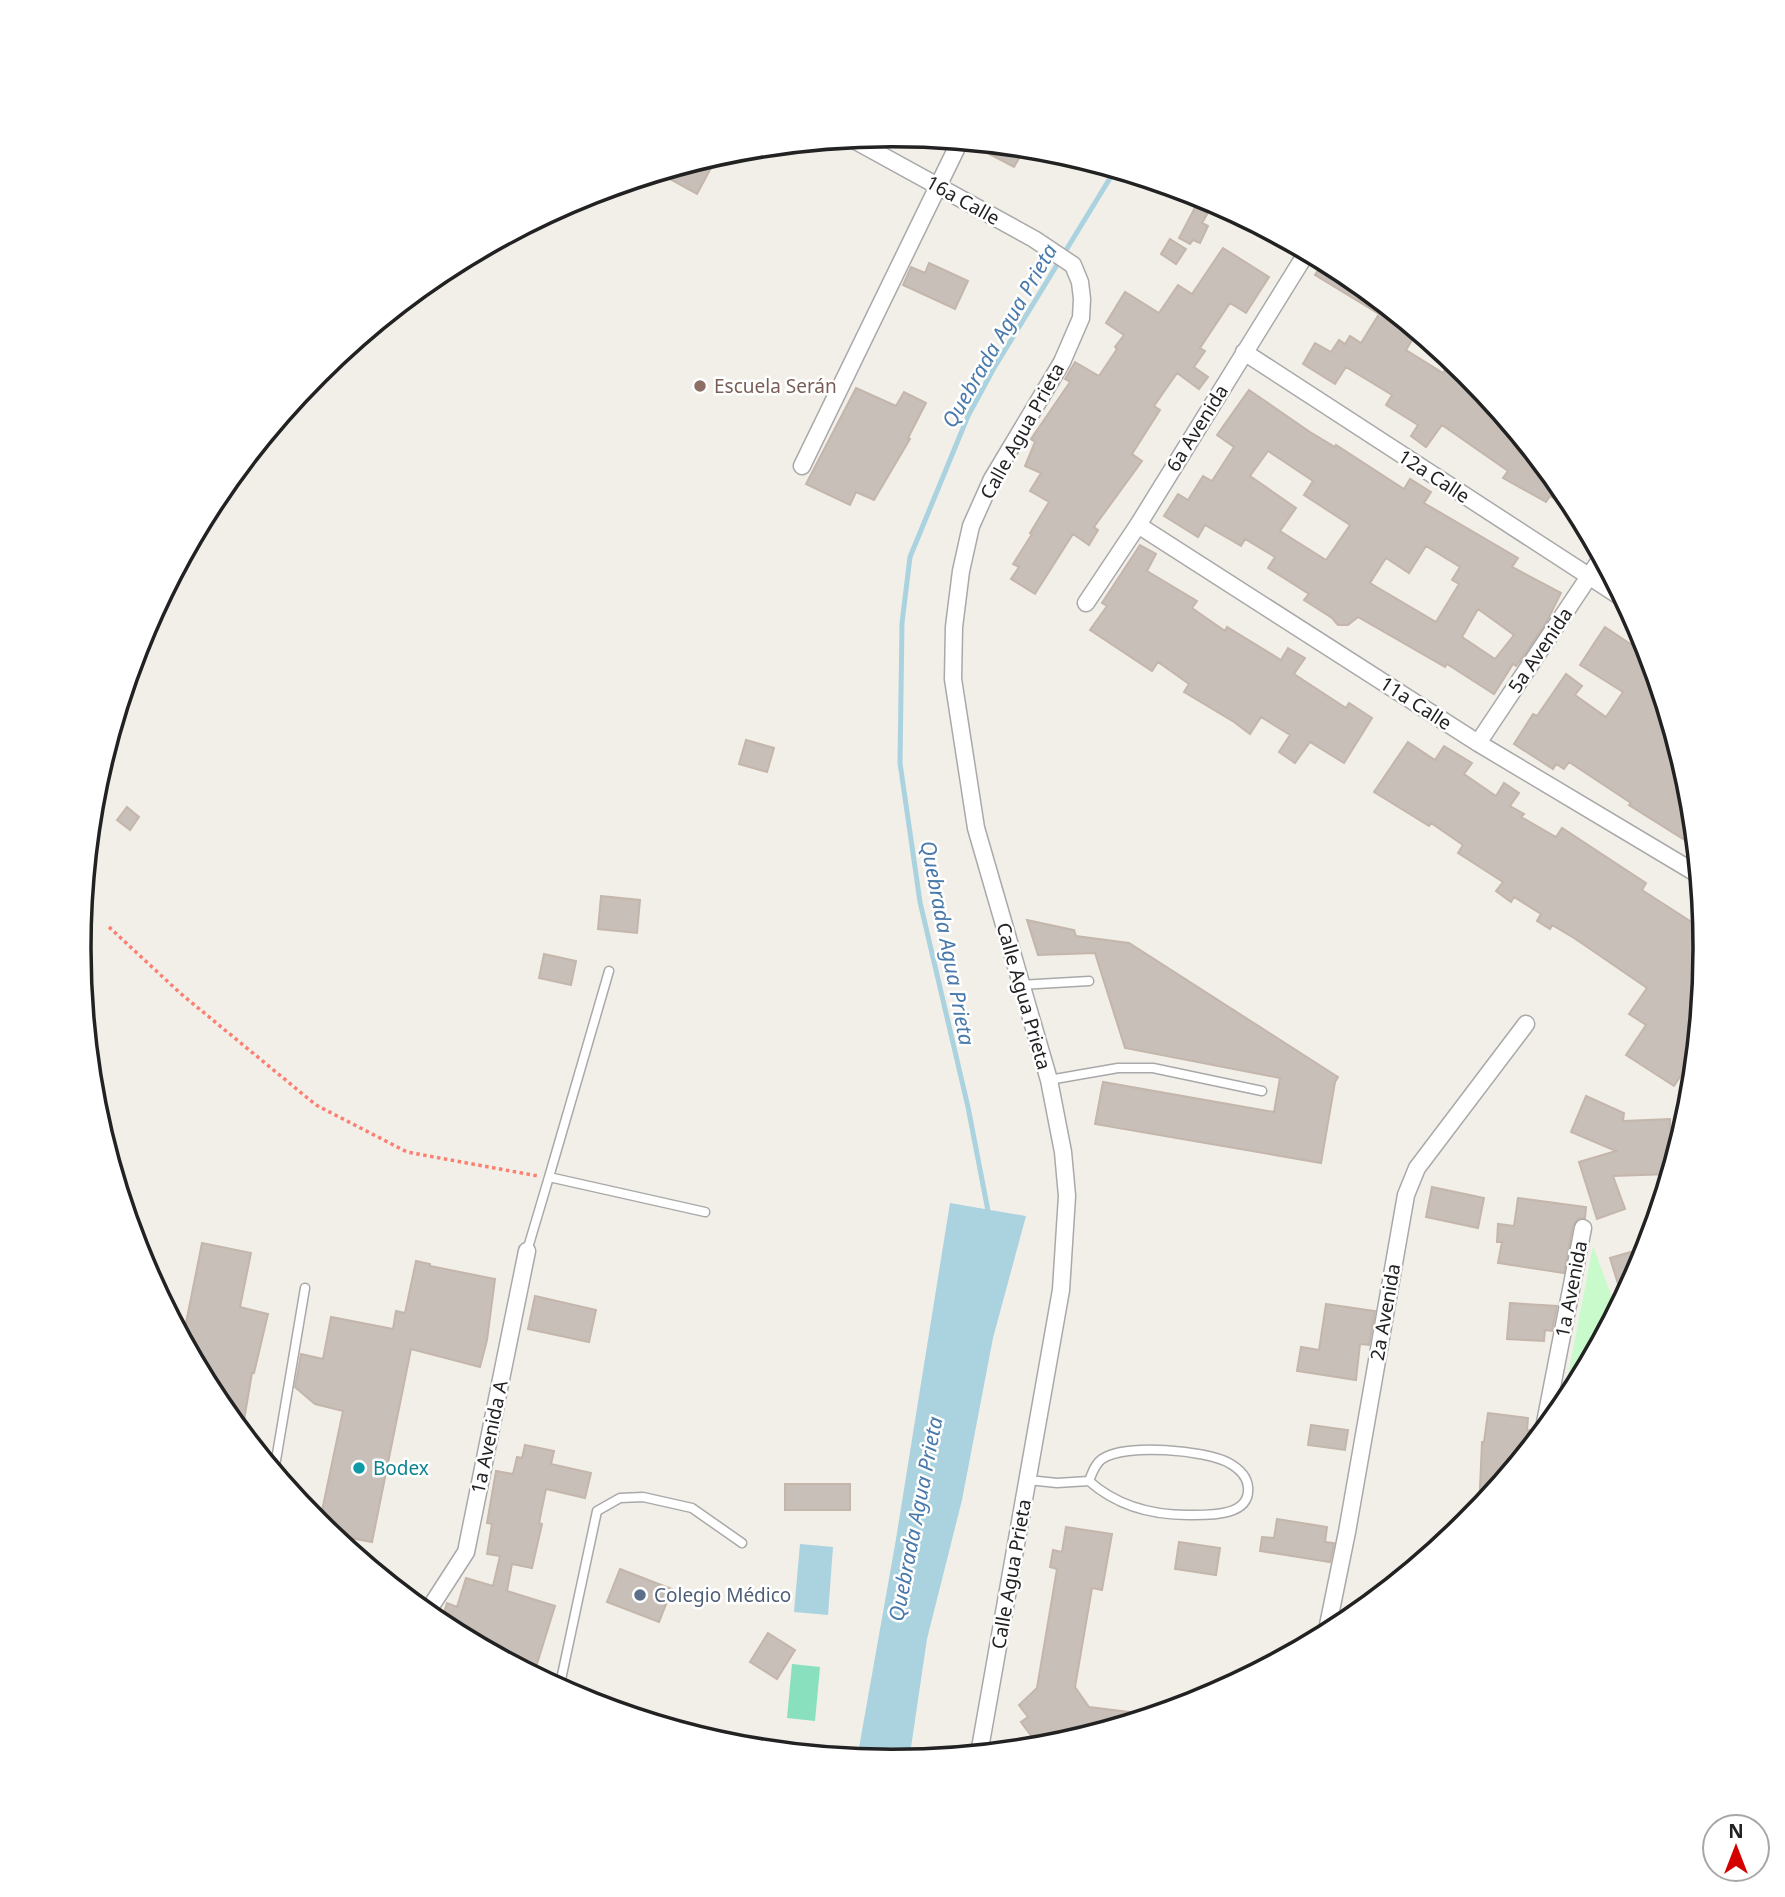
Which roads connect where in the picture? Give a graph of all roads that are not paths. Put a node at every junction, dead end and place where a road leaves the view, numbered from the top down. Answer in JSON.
{"nodes":[{"id":1,"x":868,"y":148,"type":"edge"},
{"id":2,"x":955,"y":150,"type":"edge"},
{"id":3,"x":937,"y":186,"type":"junction"},
{"id":4,"x":1302,"y":260,"type":"edge"},
{"id":5,"x":1073,"y":265,"type":"joint"},
{"id":6,"x":1244,"y":352,"type":"junction"},
{"id":7,"x":802,"y":466,"type":"dead end"},
{"id":8,"x":1138,"y":525,"type":"junction"},
{"id":9,"x":1596,"y":566,"type":"edge"},
{"id":10,"x":1589,"y":577,"type":"junction"},
{"id":11,"x":1609,"y":589,"type":"edge"},
{"id":12,"x":1086,"y":603,"type":"dead end"},
{"id":13,"x":1478,"y":743,"type":"junction"},
{"id":14,"x":1689,"y":869,"type":"edge"},
{"id":15,"x":610,"y":971,"type":"dead end"},
{"id":16,"x":1089,"y":981,"type":"dead end"},
{"id":17,"x":1020,"y":985,"type":"junction"},
{"id":18,"x":1526,"y":1024,"type":"dead end"},
{"id":19,"x":1049,"y":1080,"type":"junction"},
{"id":20,"x":1262,"y":1091,"type":"dead end"},
{"id":21,"x":549,"y":1178,"type":"junction"},
{"id":22,"x":705,"y":1212,"type":"dead end"},
{"id":23,"x":1583,"y":1228,"type":"dead end"},
{"id":24,"x":527,"y":1251,"type":"joint"},
{"id":25,"x":305,"y":1288,"type":"dead end"},
{"id":26,"x":1548,"y":1409,"type":"edge"},
{"id":27,"x":276,"y":1460,"type":"edge"},
{"id":28,"x":1028,"y":1480,"type":"junction"},
{"id":29,"x":1089,"y":1481,"type":"junction"},
{"id":30,"x":742,"y":1543,"type":"dead end"},
{"id":31,"x":432,"y":1604,"type":"edge"},
{"id":32,"x":1329,"y":1621,"type":"edge"},
{"id":33,"x":561,"y":1678,"type":"edge"},
{"id":34,"x":981,"y":1745,"type":"edge"}],
"edges":[{"from":1,"to":3,"type":"street","name":"16a Calle"},
{"from":2,"to":3,"type":"street"},
{"from":3,"to":5,"type":"street","name":"16a Calle"},
{"from":3,"to":7,"type":"street"},
{"from":4,"to":6,"type":"street","name":"6a Avenida"},
{"from":5,"to":17,"type":"street","name":"Calle Agua Prieta"},
{"from":6,"to":8,"type":"street","name":"6a Avenida"},
{"from":6,"to":10,"type":"street","name":"12a Calle"},
{"from":8,"to":12,"type":"street","name":"6a Avenida"},
{"from":8,"to":13,"type":"street","name":"11a Calle"},
{"from":9,"to":10,"type":"street","name":"5a Avenida"},
{"from":10,"to":11,"type":"street","name":"12a Calle"},
{"from":10,"to":13,"type":"street","name":"5a Avenida"},
{"from":13,"to":14,"type":"street","name":"11a Calle"},
{"from":15,"to":21,"type":"lane"},
{"from":16,"to":17,"type":"lane"},
{"from":17,"to":19,"type":"street","name":"Calle Agua Prieta"},
{"from":18,"to":32,"type":"street","name":"2a Avenida"},
{"from":19,"to":20,"type":"lane"},
{"from":19,"to":28,"type":"street","name":"Calle Agua Prieta"},
{"from":21,"to":22,"type":"lane"},
{"from":21,"to":24,"type":"lane"},
{"from":23,"to":26,"type":"street","name":"1a Avenida"},
{"from":24,"to":31,"type":"street","name":"1a Avenida A"},
{"from":25,"to":27,"type":"lane"},
{"from":28,"to":29,"type":"lane"},
{"from":28,"to":34,"type":"street","name":"Calle Agua Prieta"},
{"from":29,"to":29,"type":"lane"},
{"from":30,"to":33,"type":"lane"}]}
